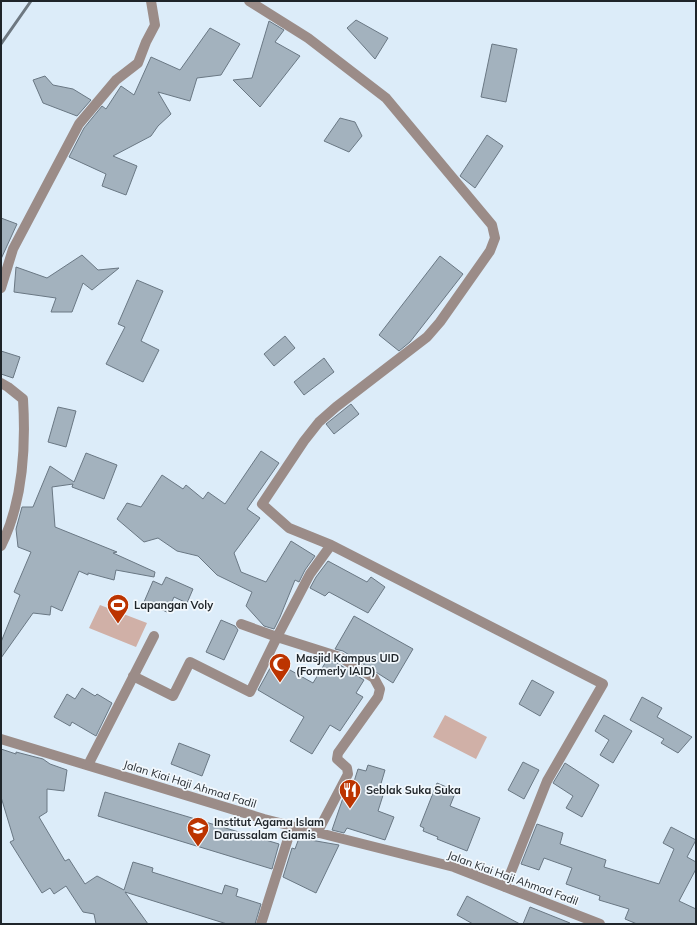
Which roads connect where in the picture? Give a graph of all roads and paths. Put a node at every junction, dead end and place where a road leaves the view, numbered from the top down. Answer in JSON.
{"nodes":[{"id":1,"x":151,"y":1,"type":"edge"},
{"id":2,"x":249,"y":1,"type":"edge"},
{"id":3,"x":1,"y":288,"type":"edge"},
{"id":4,"x":1,"y":383,"type":"edge"},
{"id":5,"x":331,"y":545,"type":"junction"},
{"id":6,"x":1,"y":546,"type":"edge"},
{"id":7,"x":241,"y":624,"type":"dead end"},
{"id":8,"x":154,"y":636,"type":"dead end"},
{"id":9,"x":277,"y":637,"type":"junction"},
{"id":10,"x":133,"y":676,"type":"junction"},
{"id":11,"x":1,"y":739,"type":"edge"},
{"id":12,"x":88,"y":765,"type":"junction"},
{"id":13,"x":292,"y":826,"type":"junction"},
{"id":14,"x":317,"y":833,"type":"junction"},
{"id":15,"x":505,"y":887,"type":"junction"},
{"id":16,"x":261,"y":924,"type":"edge"},
{"id":17,"x":600,"y":924,"type":"edge"}],
"edges":[{"from":1,"to":3,"type":"street"},
{"from":2,"to":5,"type":"street"},
{"from":4,"to":6,"type":"street"},
{"from":5,"to":9,"type":"street"},
{"from":5,"to":15,"type":"street"},
{"from":7,"to":9,"type":"street"},
{"from":8,"to":10,"type":"street"},
{"from":9,"to":10,"type":"street"},
{"from":9,"to":14,"type":"street"},
{"from":10,"to":12,"type":"street"},
{"from":11,"to":12,"type":"street","name":"Jalan Kiai Haji Ahmad Fadil"},
{"from":12,"to":13,"type":"street","name":"Jalan Kiai Haji Ahmad Fadil"},
{"from":13,"to":14,"type":"street","name":"Jalan Kiai Haji Ahmad Fadil"},
{"from":13,"to":16,"type":"street"},
{"from":14,"to":15,"type":"street","name":"Jalan Kiai Haji Ahmad Fadil"},
{"from":15,"to":17,"type":"street","name":"Jalan Kiai Haji Ahmad Fadil"}]}
